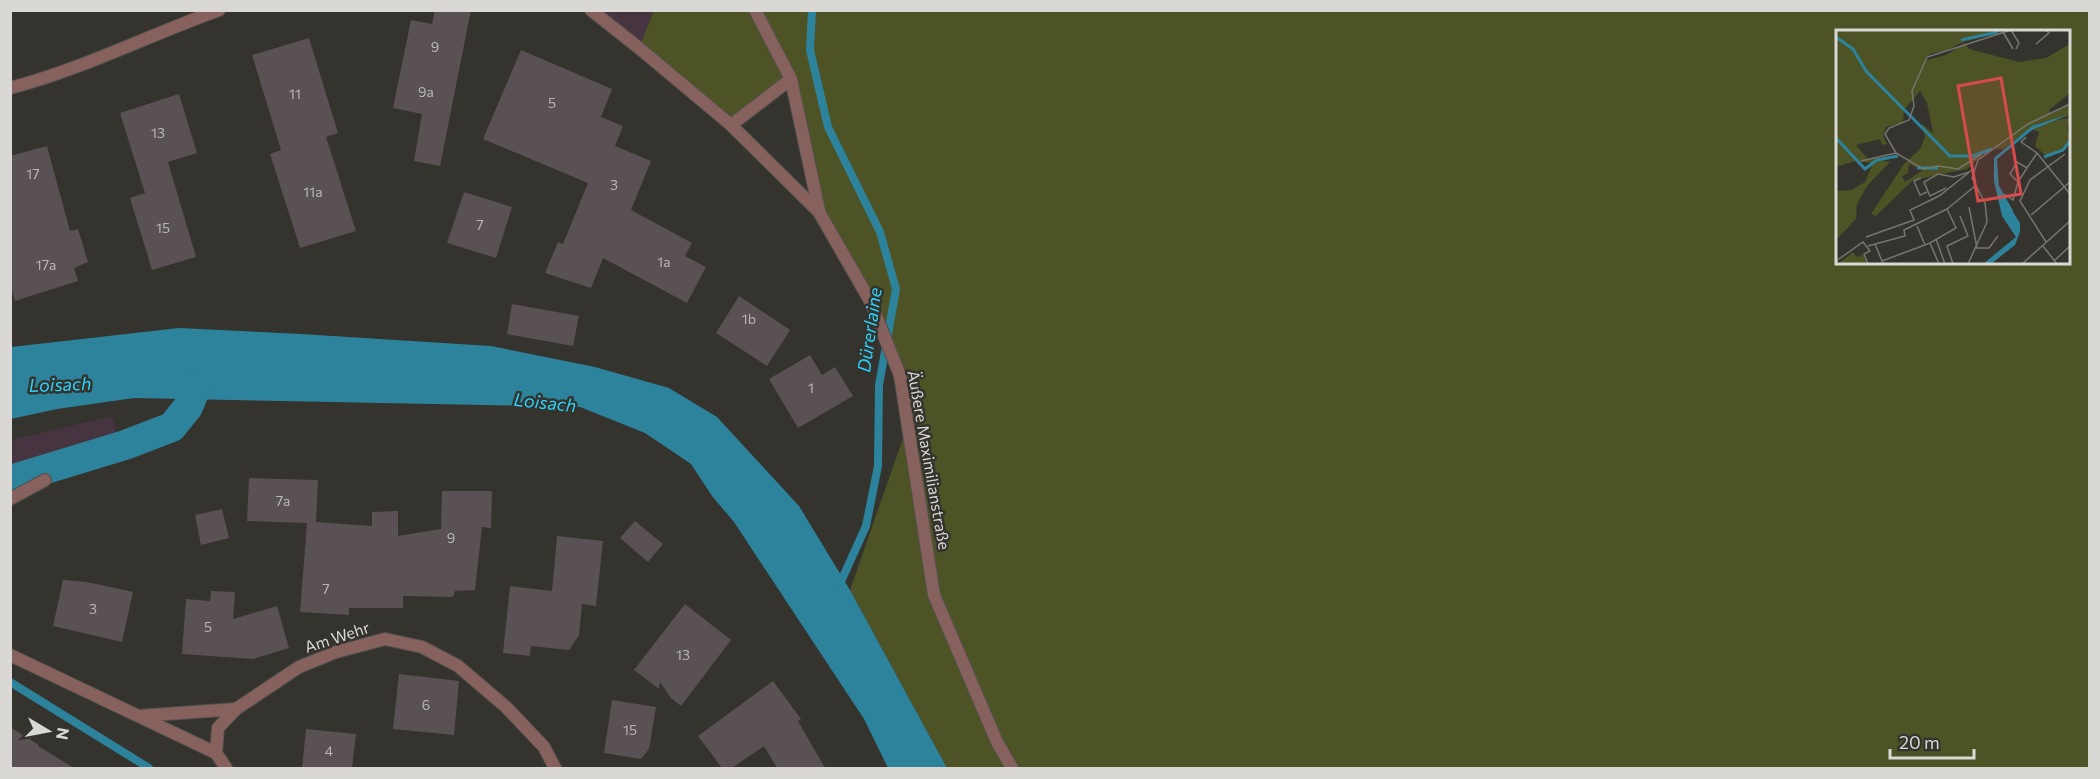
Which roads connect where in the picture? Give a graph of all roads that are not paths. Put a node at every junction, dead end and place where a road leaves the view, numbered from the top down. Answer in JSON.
{"nodes":[{"id":1,"x":219,"y":10,"type":"edge"},
{"id":2,"x":591,"y":10,"type":"edge"},
{"id":3,"x":755,"y":10,"type":"edge"},
{"id":4,"x":791,"y":79,"type":"junction"},
{"id":5,"x":10,"y":88,"type":"edge"},
{"id":6,"x":731,"y":125,"type":"junction"},
{"id":7,"x":819,"y":212,"type":"junction"},
{"id":8,"x":45,"y":480,"type":"dead end"},
{"id":9,"x":10,"y":499,"type":"edge"},
{"id":10,"x":10,"y":655,"type":"edge"},
{"id":11,"x":236,"y":709,"type":"junction"},
{"id":12,"x":137,"y":716,"type":"junction"},
{"id":13,"x":216,"y":753,"type":"junction"},
{"id":14,"x":226,"y":768,"type":"edge"},
{"id":15,"x":555,"y":768,"type":"edge"},
{"id":16,"x":1012,"y":768,"type":"edge"}],
"edges":[{"from":1,"to":5,"type":"street"},
{"from":2,"to":6,"type":"street","name":"Äußere Maximilianstraße"},
{"from":3,"to":4,"type":"street"},
{"from":4,"to":6,"type":"street"},
{"from":4,"to":7,"type":"street"},
{"from":6,"to":7,"type":"street","name":"Äußere Maximilianstraße"},
{"from":7,"to":16,"type":"street","name":"Äußere Maximilianstraße"},
{"from":8,"to":9,"type":"street"},
{"from":10,"to":12,"type":"street","name":"Am Wehr"},
{"from":11,"to":12,"type":"street","name":"Am Wehr"},
{"from":11,"to":13,"type":"street","name":"Am Wehr"},
{"from":11,"to":15,"type":"street","name":"Am Wehr"},
{"from":12,"to":13,"type":"street","name":"Am Wehr"},
{"from":13,"to":14,"type":"street"}]}
